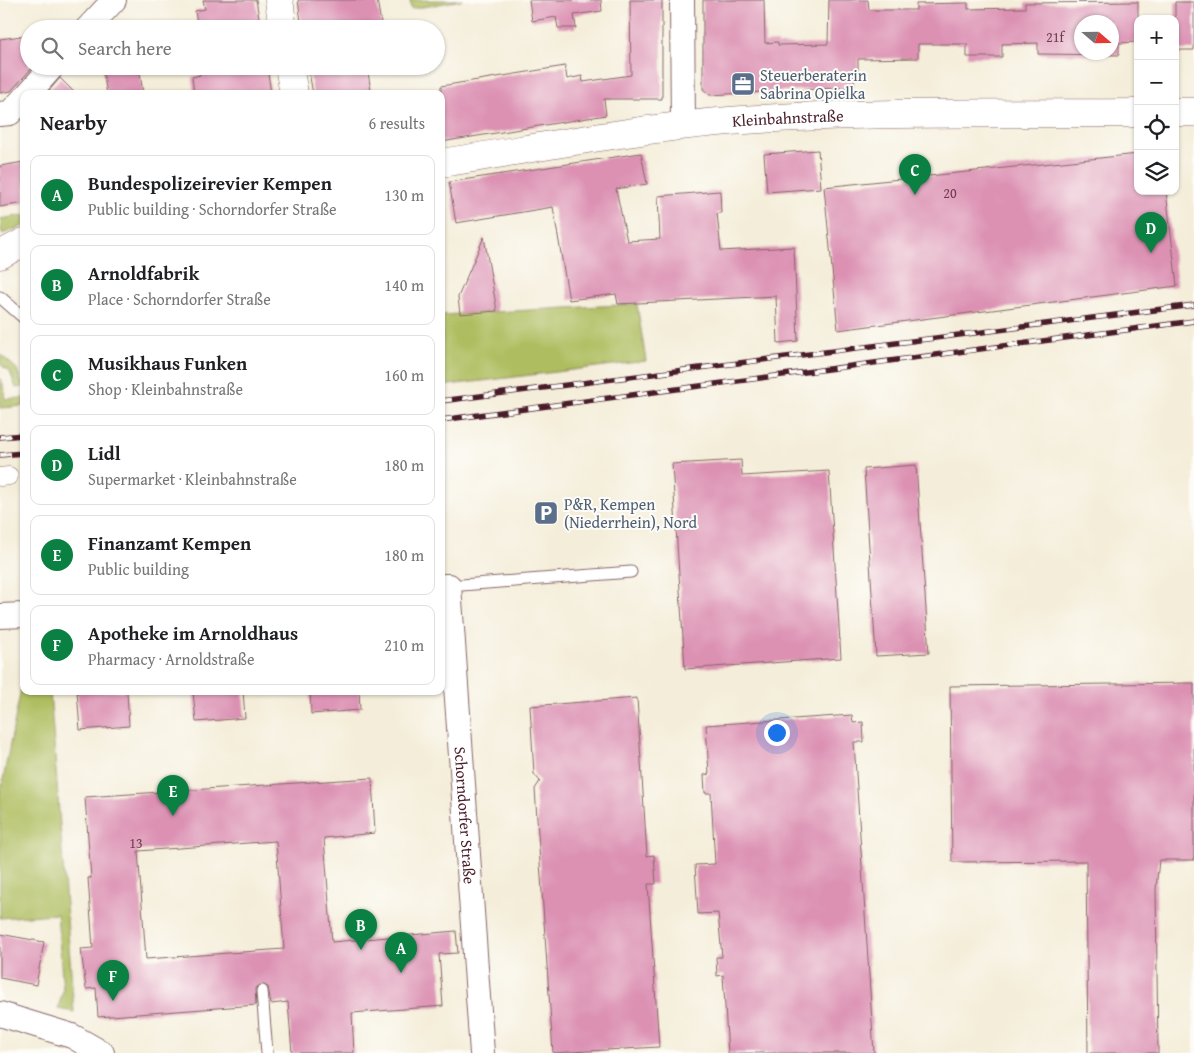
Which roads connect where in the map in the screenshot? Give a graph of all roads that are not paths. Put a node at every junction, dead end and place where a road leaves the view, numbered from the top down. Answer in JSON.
{"nodes":[{"id":1,"x":114,"y":0,"type":"edge"},
{"id":2,"x":279,"y":0,"type":"edge"},
{"id":3,"x":682,"y":0,"type":"edge"},
{"id":4,"x":95,"y":20,"type":"edge"},
{"id":5,"x":282,"y":20,"type":"edge"},
{"id":6,"x":45,"y":75,"type":"edge"},
{"id":7,"x":291,"y":75,"type":"edge"},
{"id":8,"x":32,"y":90,"type":"edge"},
{"id":9,"x":293,"y":90,"type":"edge"},
{"id":10,"x":20,"y":102,"type":"edge"},
{"id":11,"x":1134,"y":112,"type":"edge"},
{"id":12,"x":1179,"y":112,"type":"edge"},
{"id":13,"x":1194,"y":112,"type":"edge"},
{"id":14,"x":0,"y":114,"type":"edge"},
{"id":15,"x":683,"y":126,"type":"junction"},
{"id":16,"x":445,"y":162,"type":"edge"},
{"id":17,"x":20,"y":244,"type":"edge"},
{"id":18,"x":0,"y":255,"type":"edge"},
{"id":19,"x":3,"y":300,"type":"edge"},
{"id":20,"x":20,"y":310,"type":"edge"},
{"id":21,"x":631,"y":572,"type":"dead end"},
{"id":22,"x":445,"y":586,"type":"edge"},
{"id":23,"x":20,"y":615,"type":"edge"},
{"id":24,"x":0,"y":616,"type":"edge"},
{"id":25,"x":262,"y":991,"type":"dead end"},
{"id":26,"x":0,"y":1014,"type":"edge"},
{"id":27,"x":102,"y":1053,"type":"edge"},
{"id":28,"x":267,"y":1053,"type":"edge"},
{"id":29,"x":482,"y":1053,"type":"edge"}],
"edges":[{"from":1,"to":4,"type":"street"},
{"from":2,"to":5,"type":"street"},
{"from":3,"to":15,"type":"street"},
{"from":6,"to":8,"type":"street"},
{"from":7,"to":9,"type":"street"},
{"from":10,"to":14,"type":"street"},
{"from":11,"to":15,"type":"street","name":"Kleinbahnstraße"},
{"from":12,"to":13,"type":"street"},
{"from":15,"to":16,"type":"street","name":"Kleinbahnstraße"},
{"from":17,"to":18,"type":"street"},
{"from":19,"to":20,"type":"lane"},
{"from":21,"to":22,"type":"lane"},
{"from":22,"to":29,"type":"street","name":"Schorndorfer Straße"},
{"from":23,"to":24,"type":"street"},
{"from":25,"to":28,"type":"lane"},
{"from":26,"to":27,"type":"street"}]}
